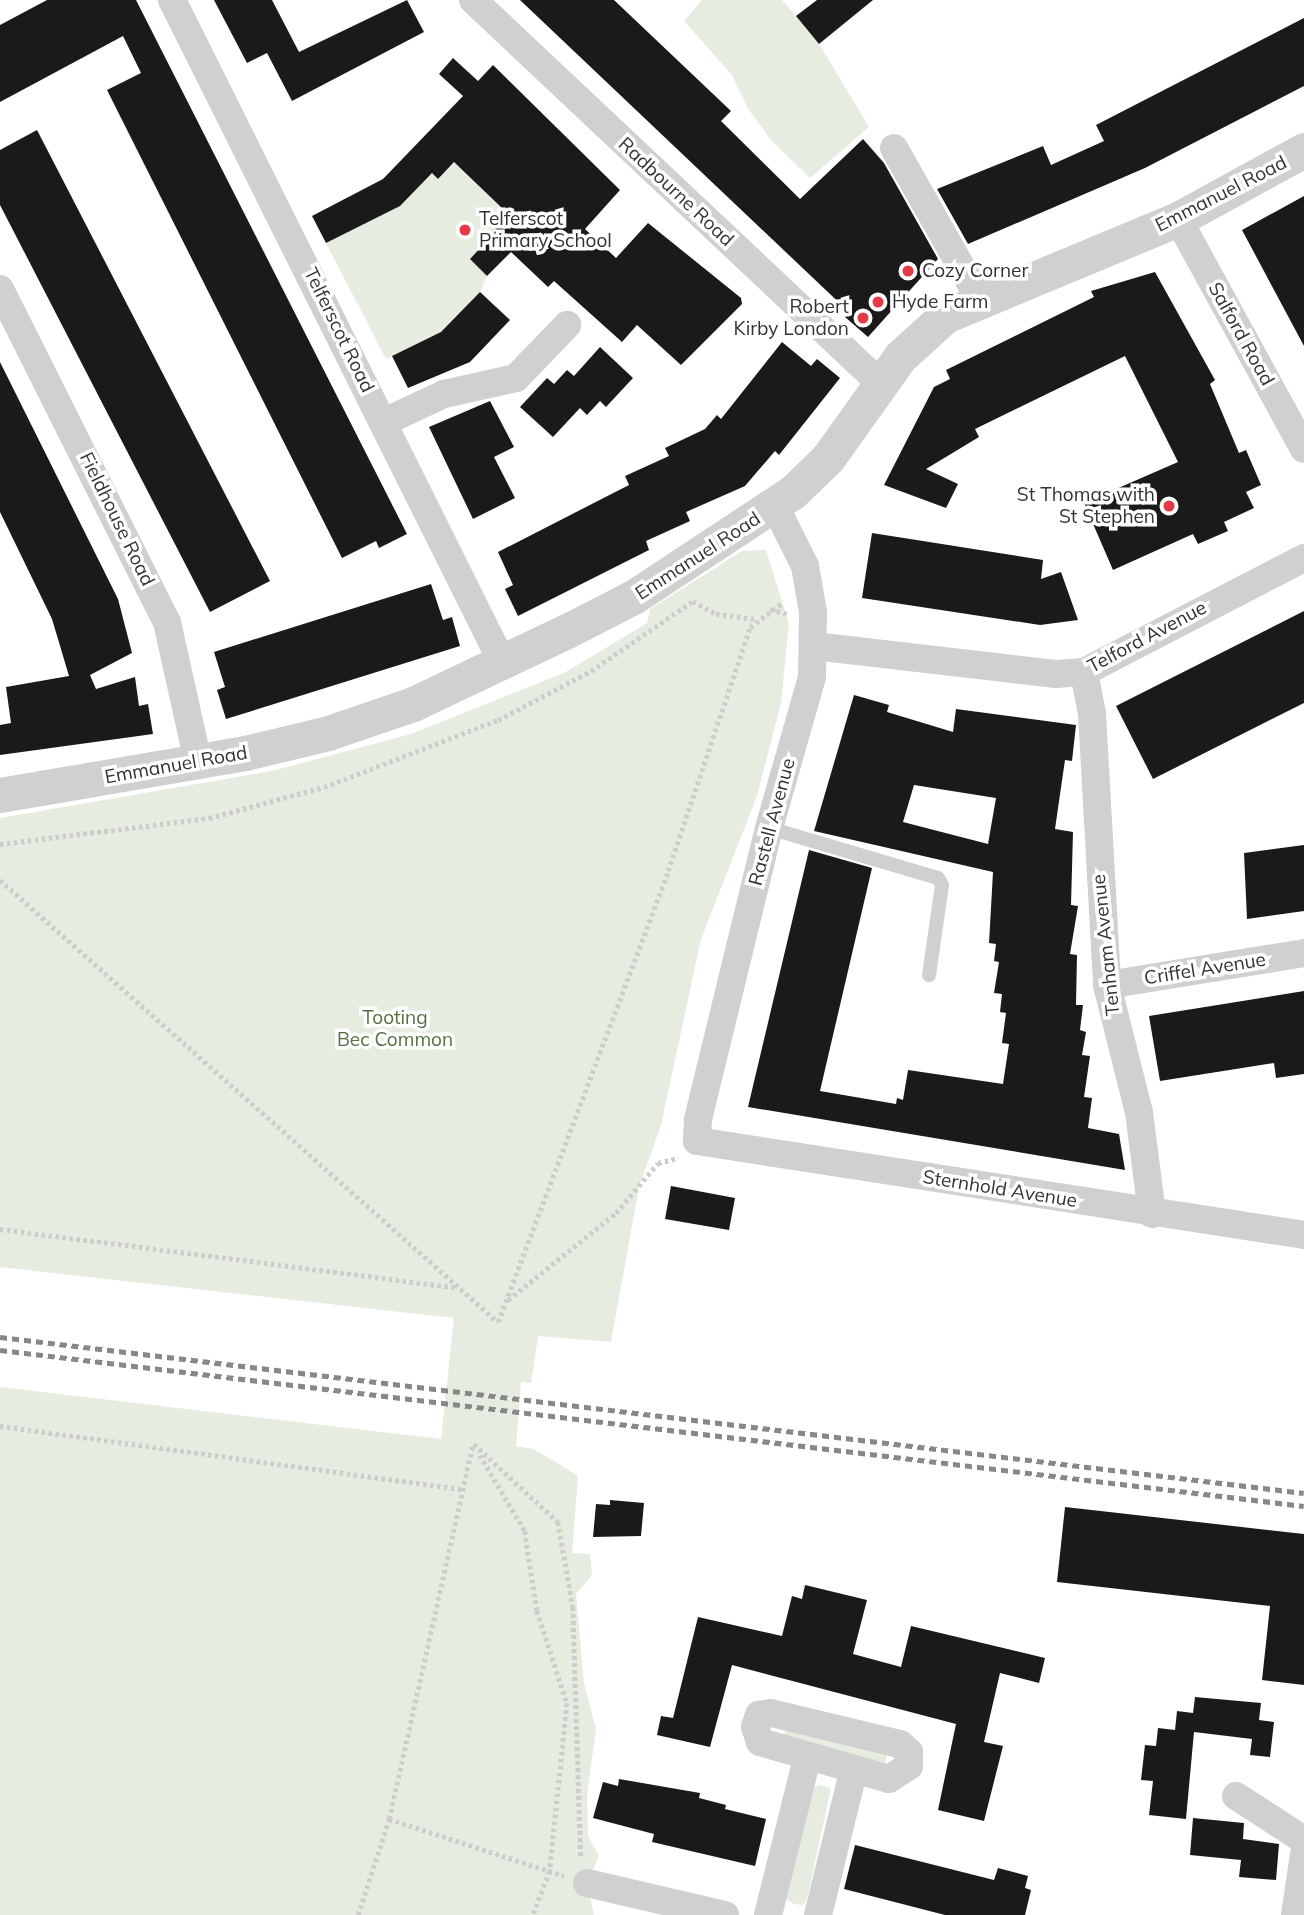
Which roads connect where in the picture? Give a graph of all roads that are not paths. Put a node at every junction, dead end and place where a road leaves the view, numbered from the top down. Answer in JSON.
{"nodes":[{"id":1,"x":172,"y":0,"type":"edge"},
{"id":2,"x":473,"y":0,"type":"edge"},
{"id":3,"x":894,"y":148,"type":"dead end"},
{"id":4,"x":1304,"y":150,"type":"edge"},
{"id":5,"x":1178,"y":219,"type":"junction"},
{"id":6,"x":0,"y":289,"type":"edge"},
{"id":7,"x":979,"y":298,"type":"junction"},
{"id":8,"x":567,"y":325,"type":"dead end"},
{"id":9,"x":880,"y":383,"type":"junction"},
{"id":10,"x":384,"y":422,"type":"junction"},
{"id":11,"x":1304,"y":450,"type":"edge"},
{"id":12,"x":775,"y":506,"type":"junction"},
{"id":13,"x":1304,"y":558,"type":"edge"},
{"id":14,"x":814,"y":646,"type":"junction"},
{"id":15,"x":502,"y":662,"type":"junction"},
{"id":16,"x":1084,"y":672,"type":"junction"},
{"id":17,"x":198,"y":762,"type":"junction"},
{"id":18,"x":0,"y":794,"type":"edge"},
{"id":19,"x":769,"y":828,"type":"junction"},
{"id":20,"x":1304,"y":953,"type":"edge"},
{"id":21,"x":929,"y":975,"type":"dead end"},
{"id":22,"x":1107,"y":985,"type":"junction"},
{"id":23,"x":697,"y":1141,"type":"joint"},
{"id":24,"x":1152,"y":1214,"type":"junction"},
{"id":25,"x":1304,"y":1235,"type":"edge"},
{"id":26,"x":807,"y":1759,"type":"junction"},
{"id":27,"x":853,"y":1772,"type":"junction"},
{"id":28,"x":1236,"y":1796,"type":"dead end"},
{"id":29,"x":1304,"y":1840,"type":"edge"},
{"id":30,"x":1304,"y":1854,"type":"edge"},
{"id":31,"x":587,"y":1882,"type":"road end"},
{"id":32,"x":725,"y":1915,"type":"edge"},
{"id":33,"x":768,"y":1915,"type":"edge"},
{"id":34,"x":818,"y":1915,"type":"edge"},
{"id":35,"x":1294,"y":1915,"type":"edge"}],
"edges":[{"from":1,"to":10,"type":"street","name":"Telferscot Road"},
{"from":2,"to":9,"type":"street","name":"Radbourne Road"},
{"from":3,"to":7,"type":"street"},
{"from":4,"to":5,"type":"street","name":"Emmanuel Road"},
{"from":5,"to":7,"type":"street","name":"Emmanuel Road"},
{"from":5,"to":11,"type":"street","name":"Salford Road"},
{"from":6,"to":17,"type":"street","name":"Fieldhouse Road"},
{"from":7,"to":9,"type":"street","name":"Emmanuel Road"},
{"from":8,"to":10,"type":"street"},
{"from":9,"to":12,"type":"street","name":"Emmanuel Road"},
{"from":10,"to":15,"type":"street","name":"Telferscot Road"},
{"from":12,"to":14,"type":"street","name":"Rastell Avenue"},
{"from":12,"to":15,"type":"street","name":"Emmanuel Road"},
{"from":13,"to":16,"type":"street","name":"Telford Avenue"},
{"from":14,"to":16,"type":"street","name":"Telford Avenue"},
{"from":14,"to":19,"type":"street","name":"Rastell Avenue"},
{"from":15,"to":17,"type":"street","name":"Emmanuel Road"},
{"from":16,"to":22,"type":"street","name":"Tenham Avenue"},
{"from":17,"to":18,"type":"street","name":"Emmanuel Road"},
{"from":19,"to":21,"type":"lane"},
{"from":19,"to":23,"type":"street","name":"Rastell Avenue"},
{"from":20,"to":22,"type":"street","name":"Criffel Avenue"},
{"from":22,"to":24,"type":"street","name":"Tenham Avenue"},
{"from":23,"to":24,"type":"street","name":"Sternhold Avenue"},
{"from":24,"to":25,"type":"street","name":"Sternhold Avenue"},
{"from":26,"to":27,"type":"street"},
{"from":26,"to":27,"type":"street"},
{"from":26,"to":33,"type":"street"},
{"from":27,"to":34,"type":"street"},
{"from":28,"to":29,"type":"street"},
{"from":30,"to":35,"type":"street"},
{"from":31,"to":32,"type":"street"}]}
